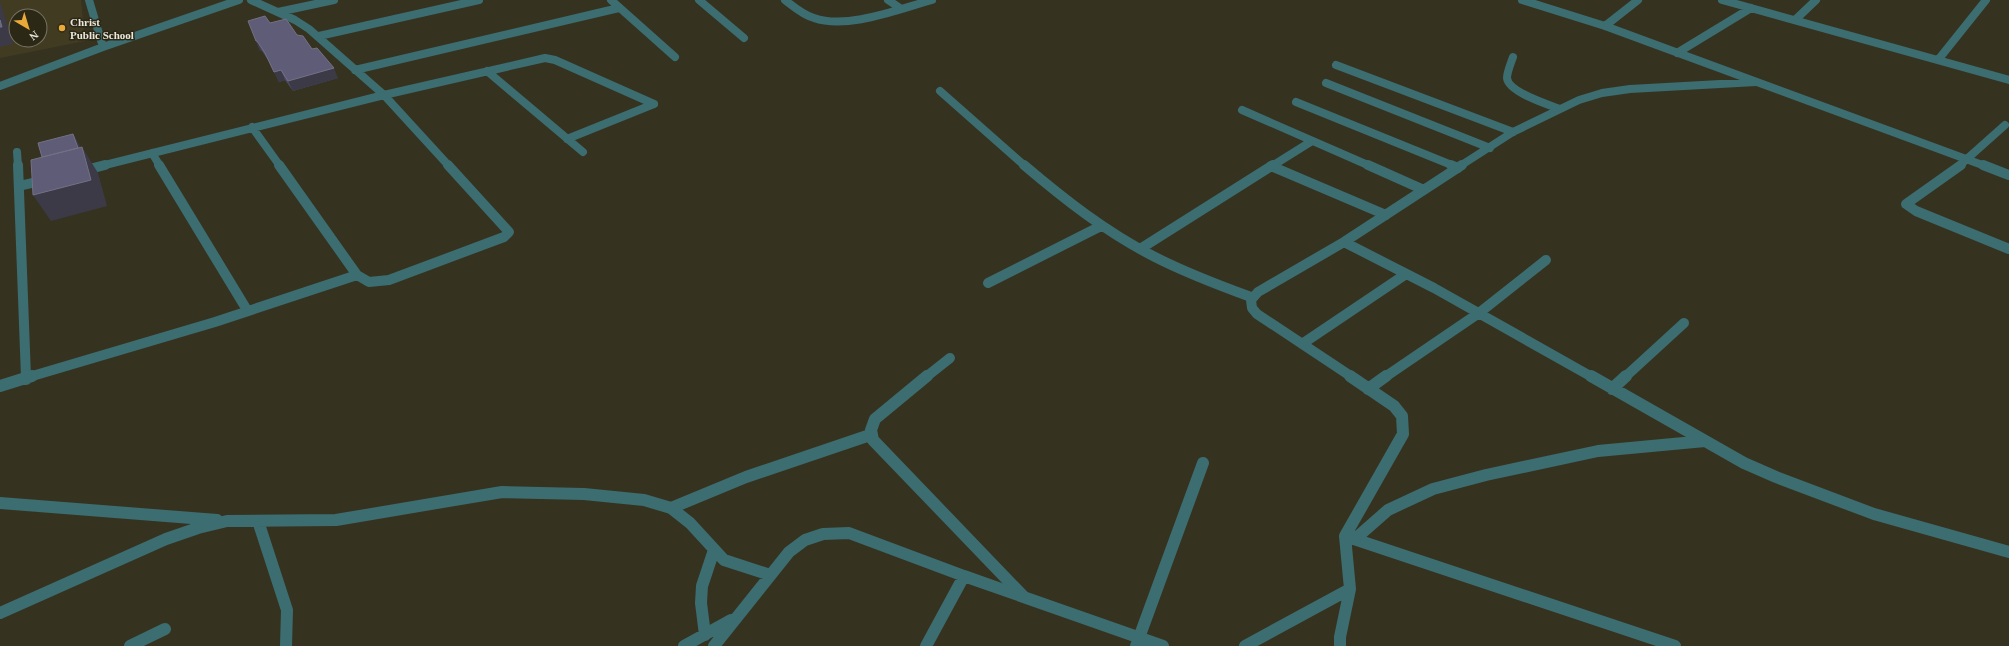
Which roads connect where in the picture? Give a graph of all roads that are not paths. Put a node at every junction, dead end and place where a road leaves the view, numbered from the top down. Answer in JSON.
{"nodes":[{"id":1,"x":89,"y":0,"type":"edge"},
{"id":2,"x":239,"y":0,"type":"edge"},
{"id":3,"x":251,"y":0,"type":"edge"},
{"id":4,"x":334,"y":0,"type":"edge"},
{"id":5,"x":479,"y":0,"type":"edge"},
{"id":6,"x":611,"y":0,"type":"edge"},
{"id":7,"x":699,"y":0,"type":"edge"},
{"id":8,"x":785,"y":0,"type":"edge"},
{"id":9,"x":888,"y":0,"type":"edge"},
{"id":10,"x":932,"y":0,"type":"edge"},
{"id":11,"x":1522,"y":0,"type":"edge"},
{"id":12,"x":1638,"y":0,"type":"edge"},
{"id":13,"x":1722,"y":0,"type":"edge"},
{"id":14,"x":1816,"y":0,"type":"edge"},
{"id":15,"x":1986,"y":0,"type":"edge"},
{"id":16,"x":619,"y":8,"type":"junction"},
{"id":17,"x":900,"y":8,"type":"junction"},
{"id":18,"x":1751,"y":8,"type":"junction"},
{"id":19,"x":278,"y":12,"type":"junction"},
{"id":20,"x":1794,"y":20,"type":"junction"},
{"id":21,"x":1605,"y":26,"type":"junction"},
{"id":22,"x":319,"y":36,"type":"junction"},
{"id":23,"x":744,"y":38,"type":"dead end"},
{"id":24,"x":103,"y":47,"type":"junction"},
{"id":25,"x":1678,"y":53,"type":"junction"},
{"id":26,"x":675,"y":57,"type":"dead end"},
{"id":27,"x":1513,"y":57,"type":"dead end"},
{"id":28,"x":1938,"y":60,"type":"junction"},
{"id":29,"x":1336,"y":64,"type":"dead end"},
{"id":30,"x":355,"y":70,"type":"junction"},
{"id":31,"x":487,"y":71,"type":"junction"},
{"id":32,"x":2009,"y":80,"type":"edge"},
{"id":33,"x":1756,"y":82,"type":"junction"},
{"id":34,"x":1326,"y":83,"type":"dead end"},
{"id":35,"x":0,"y":86,"type":"edge"},
{"id":36,"x":940,"y":91,"type":"dead end"},
{"id":37,"x":384,"y":95,"type":"junction"},
{"id":38,"x":1296,"y":102,"type":"dead end"},
{"id":39,"x":1560,"y":109,"type":"junction"},
{"id":40,"x":1242,"y":110,"type":"dead end"},
{"id":41,"x":2005,"y":125,"type":"dead end"},
{"id":42,"x":252,"y":128,"type":"junction"},
{"id":43,"x":1513,"y":132,"type":"junction"},
{"id":44,"x":567,"y":139,"type":"junction"},
{"id":45,"x":1312,"y":141,"type":"junction"},
{"id":46,"x":1490,"y":148,"type":"junction"},
{"id":47,"x":17,"y":152,"type":"dead end"},
{"id":48,"x":583,"y":152,"type":"dead end"},
{"id":49,"x":152,"y":153,"type":"junction"},
{"id":50,"x":1968,"y":160,"type":"junction"},
{"id":51,"x":1271,"y":166,"type":"junction"},
{"id":52,"x":1458,"y":168,"type":"junction"},
{"id":53,"x":71,"y":174,"type":"edge"},
{"id":54,"x":2009,"y":175,"type":"edge"},
{"id":55,"x":56,"y":177,"type":"edge"},
{"id":56,"x":20,"y":186,"type":"junction"},
{"id":57,"x":1424,"y":190,"type":"junction"},
{"id":58,"x":1386,"y":214,"type":"junction"},
{"id":59,"x":1101,"y":226,"type":"junction"},
{"id":60,"x":1344,"y":242,"type":"junction"},
{"id":61,"x":1140,"y":249,"type":"junction"},
{"id":62,"x":2009,"y":249,"type":"edge"},
{"id":63,"x":1546,"y":260,"type":"dead end"},
{"id":64,"x":1406,"y":274,"type":"junction"},
{"id":65,"x":357,"y":275,"type":"junction"},
{"id":66,"x":988,"y":283,"type":"dead end"},
{"id":67,"x":1252,"y":297,"type":"junction"},
{"id":68,"x":247,"y":310,"type":"junction"},
{"id":69,"x":1479,"y":313,"type":"junction"},
{"id":70,"x":1684,"y":323,"type":"dead end"},
{"id":71,"x":1302,"y":344,"type":"junction"},
{"id":72,"x":950,"y":358,"type":"dead end"},
{"id":73,"x":26,"y":379,"type":"junction"},
{"id":74,"x":0,"y":386,"type":"edge"},
{"id":75,"x":1368,"y":389,"type":"junction"},
{"id":76,"x":1612,"y":389,"type":"junction"},
{"id":77,"x":870,"y":435,"type":"junction"},
{"id":78,"x":1705,"y":441,"type":"junction"},
{"id":79,"x":1203,"y":463,"type":"dead end"},
{"id":80,"x":0,"y":503,"type":"edge"},
{"id":81,"x":671,"y":508,"type":"junction"},
{"id":82,"x":228,"y":521,"type":"junction"},
{"id":83,"x":258,"y":521,"type":"junction"},
{"id":84,"x":1350,"y":538,"type":"junction"},
{"id":85,"x":714,"y":550,"type":"junction"},
{"id":86,"x":2009,"y":552,"type":"edge"},
{"id":87,"x":770,"y":574,"type":"junction"},
{"id":88,"x":964,"y":576,"type":"junction"},
{"id":89,"x":1350,"y":589,"type":"junction"},
{"id":90,"x":1023,"y":596,"type":"junction"},
{"id":91,"x":0,"y":613,"type":"edge"},
{"id":92,"x":734,"y":618,"type":"junction"},
{"id":93,"x":165,"y":629,"type":"dead end"},
{"id":94,"x":705,"y":635,"type":"junction"},
{"id":95,"x":1138,"y":642,"type":"edge"},
{"id":96,"x":130,"y":646,"type":"edge"},
{"id":97,"x":286,"y":646,"type":"edge"},
{"id":98,"x":684,"y":646,"type":"edge"},
{"id":99,"x":714,"y":646,"type":"edge"},
{"id":100,"x":926,"y":646,"type":"edge"},
{"id":101,"x":1163,"y":646,"type":"edge"},
{"id":102,"x":1245,"y":646,"type":"edge"},
{"id":103,"x":1340,"y":646,"type":"edge"},
{"id":104,"x":1675,"y":646,"type":"edge"}],
"edges":[{"from":1,"to":24,"type":"street"},
{"from":2,"to":24,"type":"street"},
{"from":3,"to":19,"type":"street"},
{"from":4,"to":19,"type":"street"},
{"from":5,"to":22,"type":"street"},
{"from":6,"to":16,"type":"street"},
{"from":7,"to":23,"type":"street"},
{"from":8,"to":17,"type":"street"},
{"from":9,"to":17,"type":"street"},
{"from":10,"to":17,"type":"street"},
{"from":11,"to":21,"type":"street"},
{"from":12,"to":21,"type":"street"},
{"from":13,"to":18,"type":"street"},
{"from":14,"to":20,"type":"street"},
{"from":15,"to":28,"type":"street"},
{"from":16,"to":26,"type":"street"},
{"from":16,"to":30,"type":"street"},
{"from":18,"to":20,"type":"street"},
{"from":18,"to":25,"type":"street"},
{"from":19,"to":22,"type":"street"},
{"from":20,"to":28,"type":"street"},
{"from":21,"to":25,"type":"street"},
{"from":22,"to":30,"type":"street"},
{"from":24,"to":35,"type":"street"},
{"from":25,"to":33,"type":"street"},
{"from":27,"to":39,"type":"street"},
{"from":28,"to":32,"type":"street"},
{"from":29,"to":43,"type":"street"},
{"from":30,"to":37,"type":"street"},
{"from":31,"to":37,"type":"street"},
{"from":31,"to":44,"type":"street"},
{"from":31,"to":44,"type":"street"},
{"from":33,"to":39,"type":"street"},
{"from":33,"to":50,"type":"street"},
{"from":34,"to":46,"type":"street"},
{"from":36,"to":59,"type":"street"},
{"from":37,"to":42,"type":"street"},
{"from":37,"to":65,"type":"street"},
{"from":38,"to":52,"type":"street"},
{"from":39,"to":43,"type":"street"},
{"from":40,"to":45,"type":"street"},
{"from":41,"to":50,"type":"street"},
{"from":42,"to":49,"type":"street"},
{"from":42,"to":65,"type":"street"},
{"from":43,"to":46,"type":"street"},
{"from":44,"to":48,"type":"street"},
{"from":45,"to":51,"type":"street"},
{"from":45,"to":57,"type":"street"},
{"from":46,"to":52,"type":"street"},
{"from":47,"to":56,"type":"street"},
{"from":49,"to":53,"type":"street"},
{"from":49,"to":68,"type":"street"},
{"from":50,"to":54,"type":"street"},
{"from":50,"to":62,"type":"street"},
{"from":51,"to":58,"type":"street"},
{"from":51,"to":61,"type":"street"},
{"from":52,"to":57,"type":"street"},
{"from":55,"to":56,"type":"street"},
{"from":56,"to":73,"type":"street"},
{"from":57,"to":58,"type":"street"},
{"from":58,"to":60,"type":"street"},
{"from":59,"to":61,"type":"street"},
{"from":59,"to":66,"type":"street"},
{"from":60,"to":64,"type":"street"},
{"from":60,"to":67,"type":"street"},
{"from":61,"to":67,"type":"street"},
{"from":63,"to":69,"type":"street"},
{"from":64,"to":69,"type":"street"},
{"from":64,"to":71,"type":"street"},
{"from":65,"to":68,"type":"street"},
{"from":67,"to":71,"type":"street"},
{"from":68,"to":73,"type":"street"},
{"from":69,"to":75,"type":"street"},
{"from":69,"to":76,"type":"street"},
{"from":70,"to":76,"type":"street"},
{"from":71,"to":75,"type":"street"},
{"from":72,"to":77,"type":"street"},
{"from":73,"to":74,"type":"street"},
{"from":75,"to":84,"type":"street"},
{"from":76,"to":78,"type":"street"},
{"from":77,"to":81,"type":"street"},
{"from":77,"to":90,"type":"street"},
{"from":78,"to":84,"type":"street"},
{"from":78,"to":86,"type":"street"},
{"from":79,"to":95,"type":"street"},
{"from":80,"to":82,"type":"street"},
{"from":81,"to":83,"type":"street"},
{"from":81,"to":85,"type":"street"},
{"from":82,"to":83,"type":"street"},
{"from":82,"to":91,"type":"street"},
{"from":83,"to":97,"type":"street"},
{"from":84,"to":89,"type":"street"},
{"from":84,"to":104,"type":"street"},
{"from":85,"to":87,"type":"street"},
{"from":85,"to":94,"type":"street"},
{"from":87,"to":88,"type":"street"},
{"from":87,"to":92,"type":"street"},
{"from":88,"to":90,"type":"street"},
{"from":88,"to":100,"type":"street"},
{"from":89,"to":102,"type":"street"},
{"from":89,"to":103,"type":"street"},
{"from":90,"to":95,"type":"street"},
{"from":92,"to":94,"type":"street"},
{"from":92,"to":99,"type":"street"},
{"from":93,"to":96,"type":"street"},
{"from":94,"to":98,"type":"street"},
{"from":95,"to":101,"type":"street"}]}
